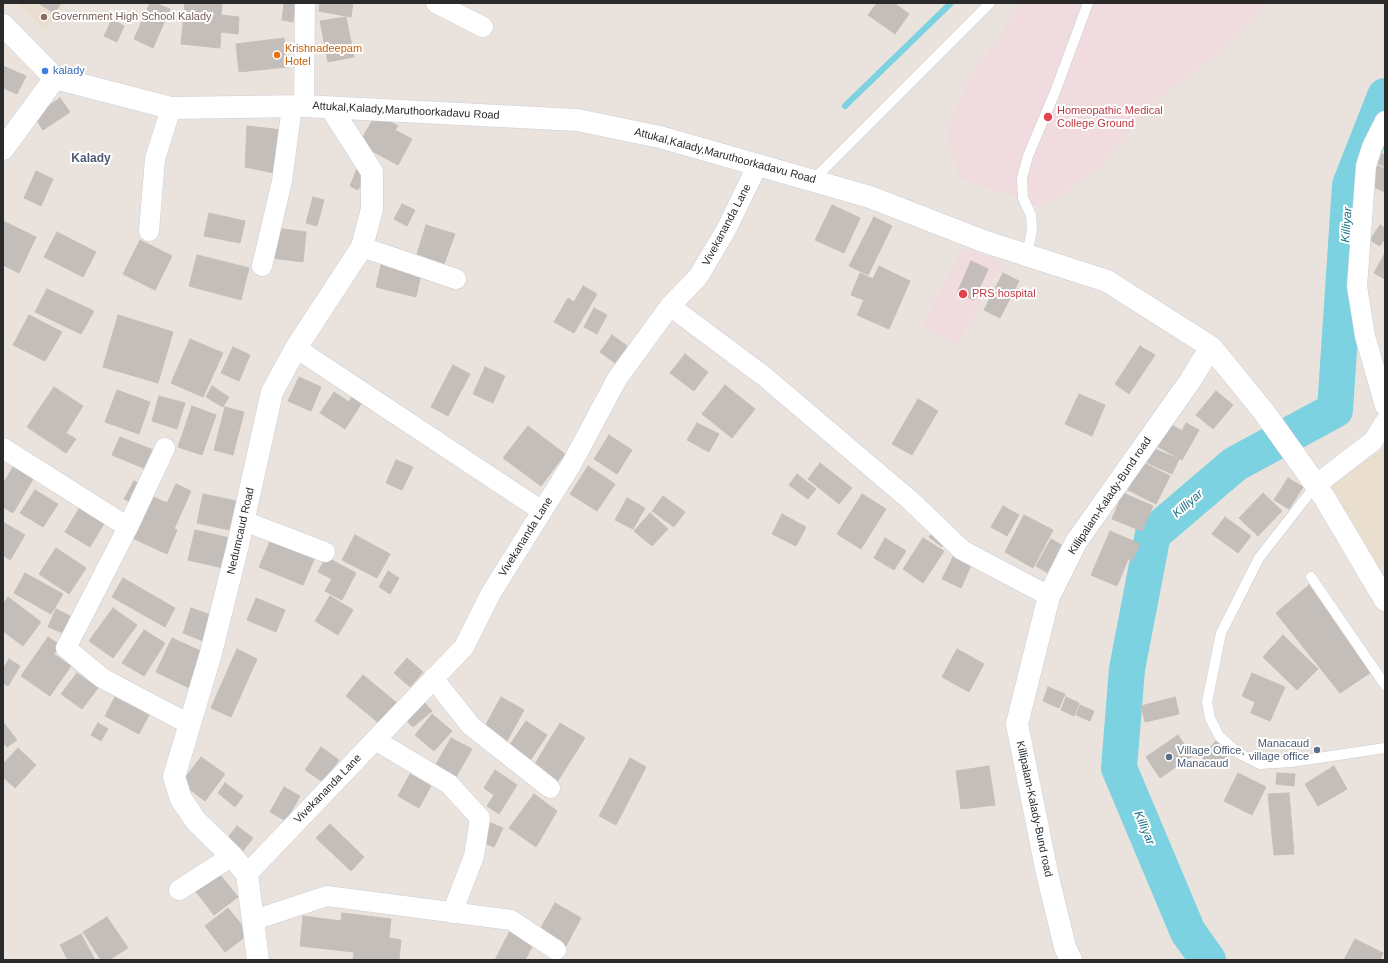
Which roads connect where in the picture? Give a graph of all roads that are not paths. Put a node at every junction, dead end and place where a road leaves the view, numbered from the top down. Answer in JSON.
{"nodes":[{"id":1,"x":305,"y":3,"type":"edge"},
{"id":2,"x":436,"y":3,"type":"edge"},
{"id":3,"x":990,"y":3,"type":"edge"},
{"id":4,"x":1088,"y":3,"type":"edge"},
{"id":5,"x":3,"y":25,"type":"edge"},
{"id":6,"x":483,"y":27,"type":"dead end"},
{"id":7,"x":55,"y":78,"type":"junction"},
{"id":8,"x":298,"y":107,"type":"junction"},
{"id":9,"x":171,"y":108,"type":"junction"},
{"id":10,"x":331,"y":108,"type":"junction"},
{"id":11,"x":1385,"y":121,"type":"edge"},
{"id":12,"x":3,"y":149,"type":"edge"},
{"id":13,"x":758,"y":164,"type":"junction"},
{"id":14,"x":813,"y":180,"type":"junction"},
{"id":15,"x":148,"y":231,"type":"dead end"},
{"id":16,"x":362,"y":247,"type":"junction"},
{"id":17,"x":1027,"y":255,"type":"junction"},
{"id":18,"x":262,"y":266,"type":"dead end"},
{"id":19,"x":456,"y":279,"type":"dead end"},
{"id":20,"x":670,"y":306,"type":"junction"},
{"id":21,"x":1211,"y":347,"type":"junction"},
{"id":22,"x":296,"y":348,"type":"junction"},
{"id":23,"x":1385,"y":406,"type":"edge"},
{"id":24,"x":1385,"y":422,"type":"edge"},
{"id":25,"x":3,"y":448,"type":"edge"},
{"id":26,"x":165,"y":448,"type":"dead end"},
{"id":27,"x":1311,"y":478,"type":"junction"},
{"id":28,"x":542,"y":511,"type":"junction"},
{"id":29,"x":244,"y":521,"type":"junction"},
{"id":30,"x":128,"y":527,"type":"junction"},
{"id":31,"x":325,"y":552,"type":"dead end"},
{"id":32,"x":1311,"y":577,"type":"dead end"},
{"id":33,"x":1049,"y":596,"type":"junction"},
{"id":34,"x":1385,"y":600,"type":"edge"},
{"id":35,"x":434,"y":678,"type":"junction"},
{"id":36,"x":1385,"y":685,"type":"edge"},
{"id":37,"x":189,"y":724,"type":"junction"},
{"id":38,"x":375,"y":740,"type":"junction"},
{"id":39,"x":1385,"y":748,"type":"edge"},
{"id":40,"x":550,"y":788,"type":"dead end"},
{"id":41,"x":232,"y":856,"type":"junction"},
{"id":42,"x":247,"y":874,"type":"junction"},
{"id":43,"x":180,"y":890,"type":"dead end"},
{"id":44,"x":452,"y":913,"type":"junction"},
{"id":45,"x":254,"y":920,"type":"junction"},
{"id":46,"x":556,"y":950,"type":"dead end"},
{"id":47,"x":258,"y":960,"type":"edge"},
{"id":48,"x":1071,"y":960,"type":"edge"}],
"edges":[{"from":1,"to":8,"type":"street"},
{"from":2,"to":6,"type":"street"},
{"from":3,"to":14,"type":"lane"},
{"from":4,"to":17,"type":"lane"},
{"from":5,"to":7,"type":"street"},
{"from":7,"to":9,"type":"street","name":"Attukal,Kalady,Maruthoorkadavu Road"},
{"from":7,"to":12,"type":"street"},
{"from":8,"to":9,"type":"street","name":"Attukal,Kalady,Maruthoorkadavu Road"},
{"from":8,"to":10,"type":"street","name":"Attukal,Kalady,Maruthoorkadavu Road"},
{"from":8,"to":18,"type":"street"},
{"from":9,"to":15,"type":"street"},
{"from":10,"to":13,"type":"street","name":"Attukal,Kalady,Maruthoorkadavu Road"},
{"from":10,"to":16,"type":"street","name":"Nedumcaud Road"},
{"from":11,"to":23,"type":"street"},
{"from":13,"to":14,"type":"street","name":"Attukal,Kalady,Maruthoorkadavu Road"},
{"from":13,"to":20,"type":"street","name":"Vivekananda Lane"},
{"from":14,"to":17,"type":"street","name":"Attukal,Kalady,Maruthoorkadavu Road"},
{"from":16,"to":19,"type":"street"},
{"from":16,"to":22,"type":"street","name":"Nedumcaud Road"},
{"from":17,"to":21,"type":"street","name":"Attukal,Kalady,Maruthoorkadavu Road"},
{"from":20,"to":28,"type":"street","name":"Vivekananda Lane"},
{"from":20,"to":33,"type":"street"},
{"from":21,"to":27,"type":"street","name":"Attukal,Kalady,Maruthoorkadavu Road"},
{"from":21,"to":33,"type":"street","name":"Killipalam-Kalady-Bund road"},
{"from":22,"to":28,"type":"street"},
{"from":22,"to":29,"type":"street","name":"Nedumcaud Road"},
{"from":24,"to":27,"type":"street"},
{"from":25,"to":30,"type":"street"},
{"from":26,"to":30,"type":"street"},
{"from":27,"to":34,"type":"street"},
{"from":27,"to":39,"type":"lane"},
{"from":28,"to":35,"type":"street","name":"Vivekananda Lane"},
{"from":29,"to":31,"type":"street"},
{"from":29,"to":37,"type":"street","name":"Nedumcaud Road"},
{"from":30,"to":37,"type":"street"},
{"from":32,"to":36,"type":"lane"},
{"from":33,"to":48,"type":"street","name":"Killipalam-Kalady-Bund road"},
{"from":35,"to":38,"type":"street","name":"Vivekananda Lane"},
{"from":35,"to":40,"type":"street"},
{"from":37,"to":41,"type":"street","name":"Nedumcaud Road"},
{"from":38,"to":42,"type":"street","name":"Vivekananda Lane"},
{"from":38,"to":44,"type":"street"},
{"from":41,"to":42,"type":"street","name":"Nedumcaud Road"},
{"from":41,"to":43,"type":"street"},
{"from":42,"to":45,"type":"street"},
{"from":44,"to":45,"type":"street"},
{"from":44,"to":46,"type":"street"},
{"from":45,"to":47,"type":"street"}]}
